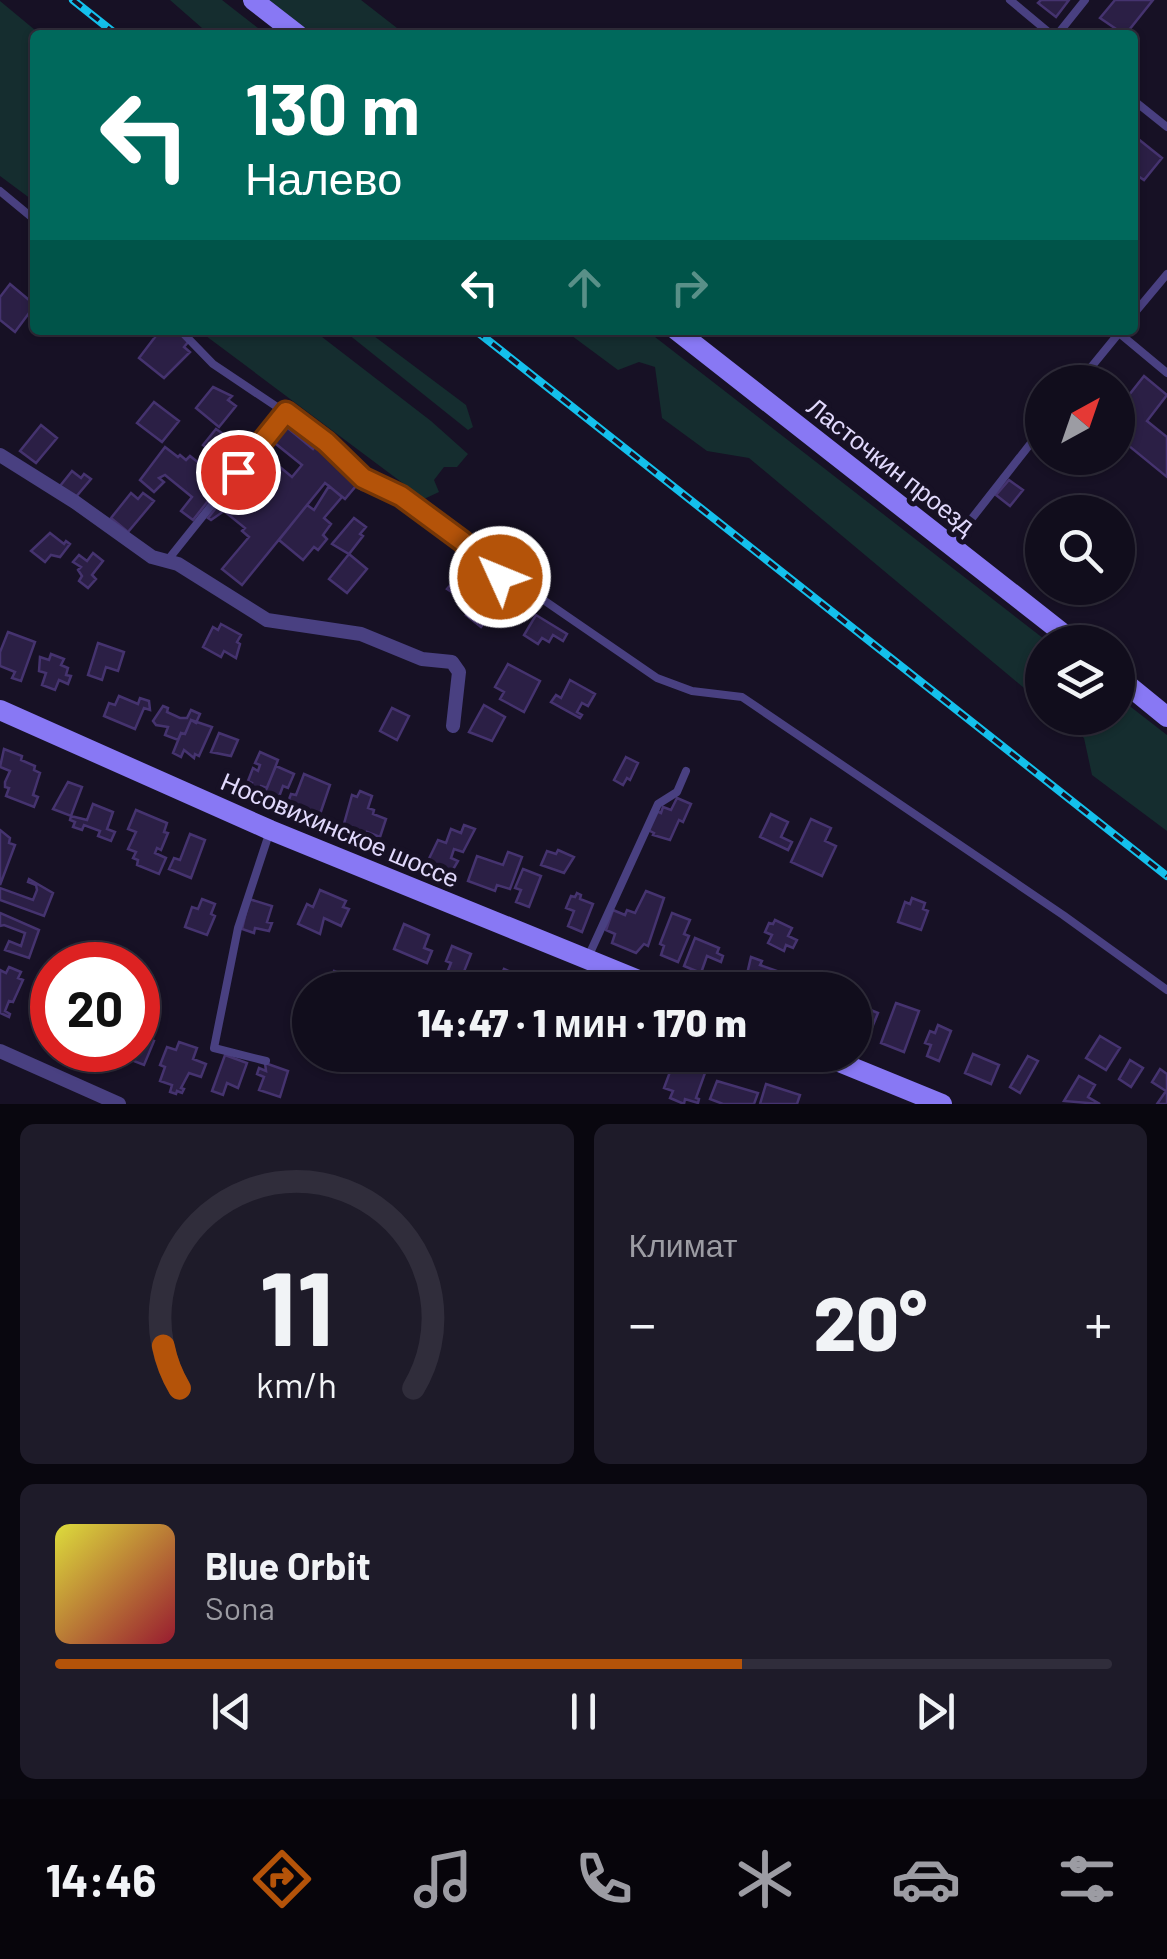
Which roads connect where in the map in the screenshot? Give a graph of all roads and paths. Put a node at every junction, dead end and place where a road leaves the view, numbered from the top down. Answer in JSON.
{"nodes":[{"id":1,"x":253,"y":0,"type":"edge"},
{"id":2,"x":1010,"y":0,"type":"edge"},
{"id":3,"x":1084,"y":0,"type":"edge"},
{"id":4,"x":292,"y":30,"type":"edge"},
{"id":5,"x":1049,"y":30,"type":"edge"},
{"id":6,"x":1059,"y":30,"type":"edge"},
{"id":7,"x":1138,"y":104,"type":"edge"},
{"id":8,"x":1167,"y":127,"type":"edge"},
{"id":9,"x":0,"y":191,"type":"edge"},
{"id":10,"x":30,"y":216,"type":"edge"},
{"id":11,"x":1167,"y":274,"type":"edge"},
{"id":12,"x":1138,"y":309,"type":"edge"},
{"id":13,"x":185,"y":335,"type":"edge"},
{"id":14,"x":682,"y":335,"type":"edge"},
{"id":15,"x":1118,"y":335,"type":"edge"},
{"id":16,"x":1123,"y":335,"type":"edge"},
{"id":17,"x":1093,"y":365,"type":"edge"},
{"id":18,"x":1167,"y":373,"type":"edge"},
{"id":19,"x":286,"y":412,"type":"junction"},
{"id":20,"x":1025,"y":449,"type":"edge"},
{"id":21,"x":0,"y":455,"type":"edge"},
{"id":22,"x":950,"y":544,"type":"junction"},
{"id":23,"x":167,"y":561,"type":"junction"},
{"id":24,"x":1052,"y":625,"type":"edge"},
{"id":25,"x":1135,"y":691,"type":"edge"},
{"id":26,"x":0,"y":710,"type":"edge"},
{"id":27,"x":1167,"y":716,"type":"edge"},
{"id":28,"x":453,"y":726,"type":"dead end"},
{"id":29,"x":686,"y":772,"type":"dead end"},
{"id":30,"x":270,"y":830,"type":"junction"},
{"id":31,"x":587,"y":959,"type":"junction"},
{"id":32,"x":619,"y":972,"type":"edge"},
{"id":33,"x":1167,"y":990,"type":"edge"},
{"id":34,"x":0,"y":1051,"type":"edge"},
{"id":35,"x":266,"y":1061,"type":"dead end"},
{"id":36,"x":864,"y":1072,"type":"edge"},
{"id":37,"x":119,"y":1104,"type":"edge"},
{"id":38,"x":942,"y":1104,"type":"edge"}],
"edges":[{"from":1,"to":4,"type":"main road"},
{"from":2,"to":5,"type":"lane"},
{"from":3,"to":6,"type":"lane"},
{"from":7,"to":8,"type":"lane"},
{"from":9,"to":10,"type":"lane"},
{"from":11,"to":12,"type":"lane"},
{"from":13,"to":19,"type":"lane"},
{"from":14,"to":22,"type":"main road","name":"Ласточкин проезд"},
{"from":15,"to":17,"type":"lane"},
{"from":16,"to":18,"type":"lane"},
{"from":19,"to":23,"type":"lane"},
{"from":19,"to":33,"type":"lane"},
{"from":20,"to":22,"type":"lane"},
{"from":21,"to":23,"type":"street"},
{"from":22,"to":24,"type":"main road","name":"Ласточкин проезд"},
{"from":23,"to":28,"type":"street"},
{"from":25,"to":27,"type":"main road"},
{"from":26,"to":30,"type":"main road","name":"Носовихинское шоссе"},
{"from":29,"to":31,"type":"lane"},
{"from":30,"to":31,"type":"main road","name":"Носовихинское шоссе"},
{"from":30,"to":35,"type":"lane"},
{"from":31,"to":32,"type":"main road","name":"Носовихинское шоссе"},
{"from":34,"to":37,"type":"street"},
{"from":36,"to":38,"type":"main road"}]}
